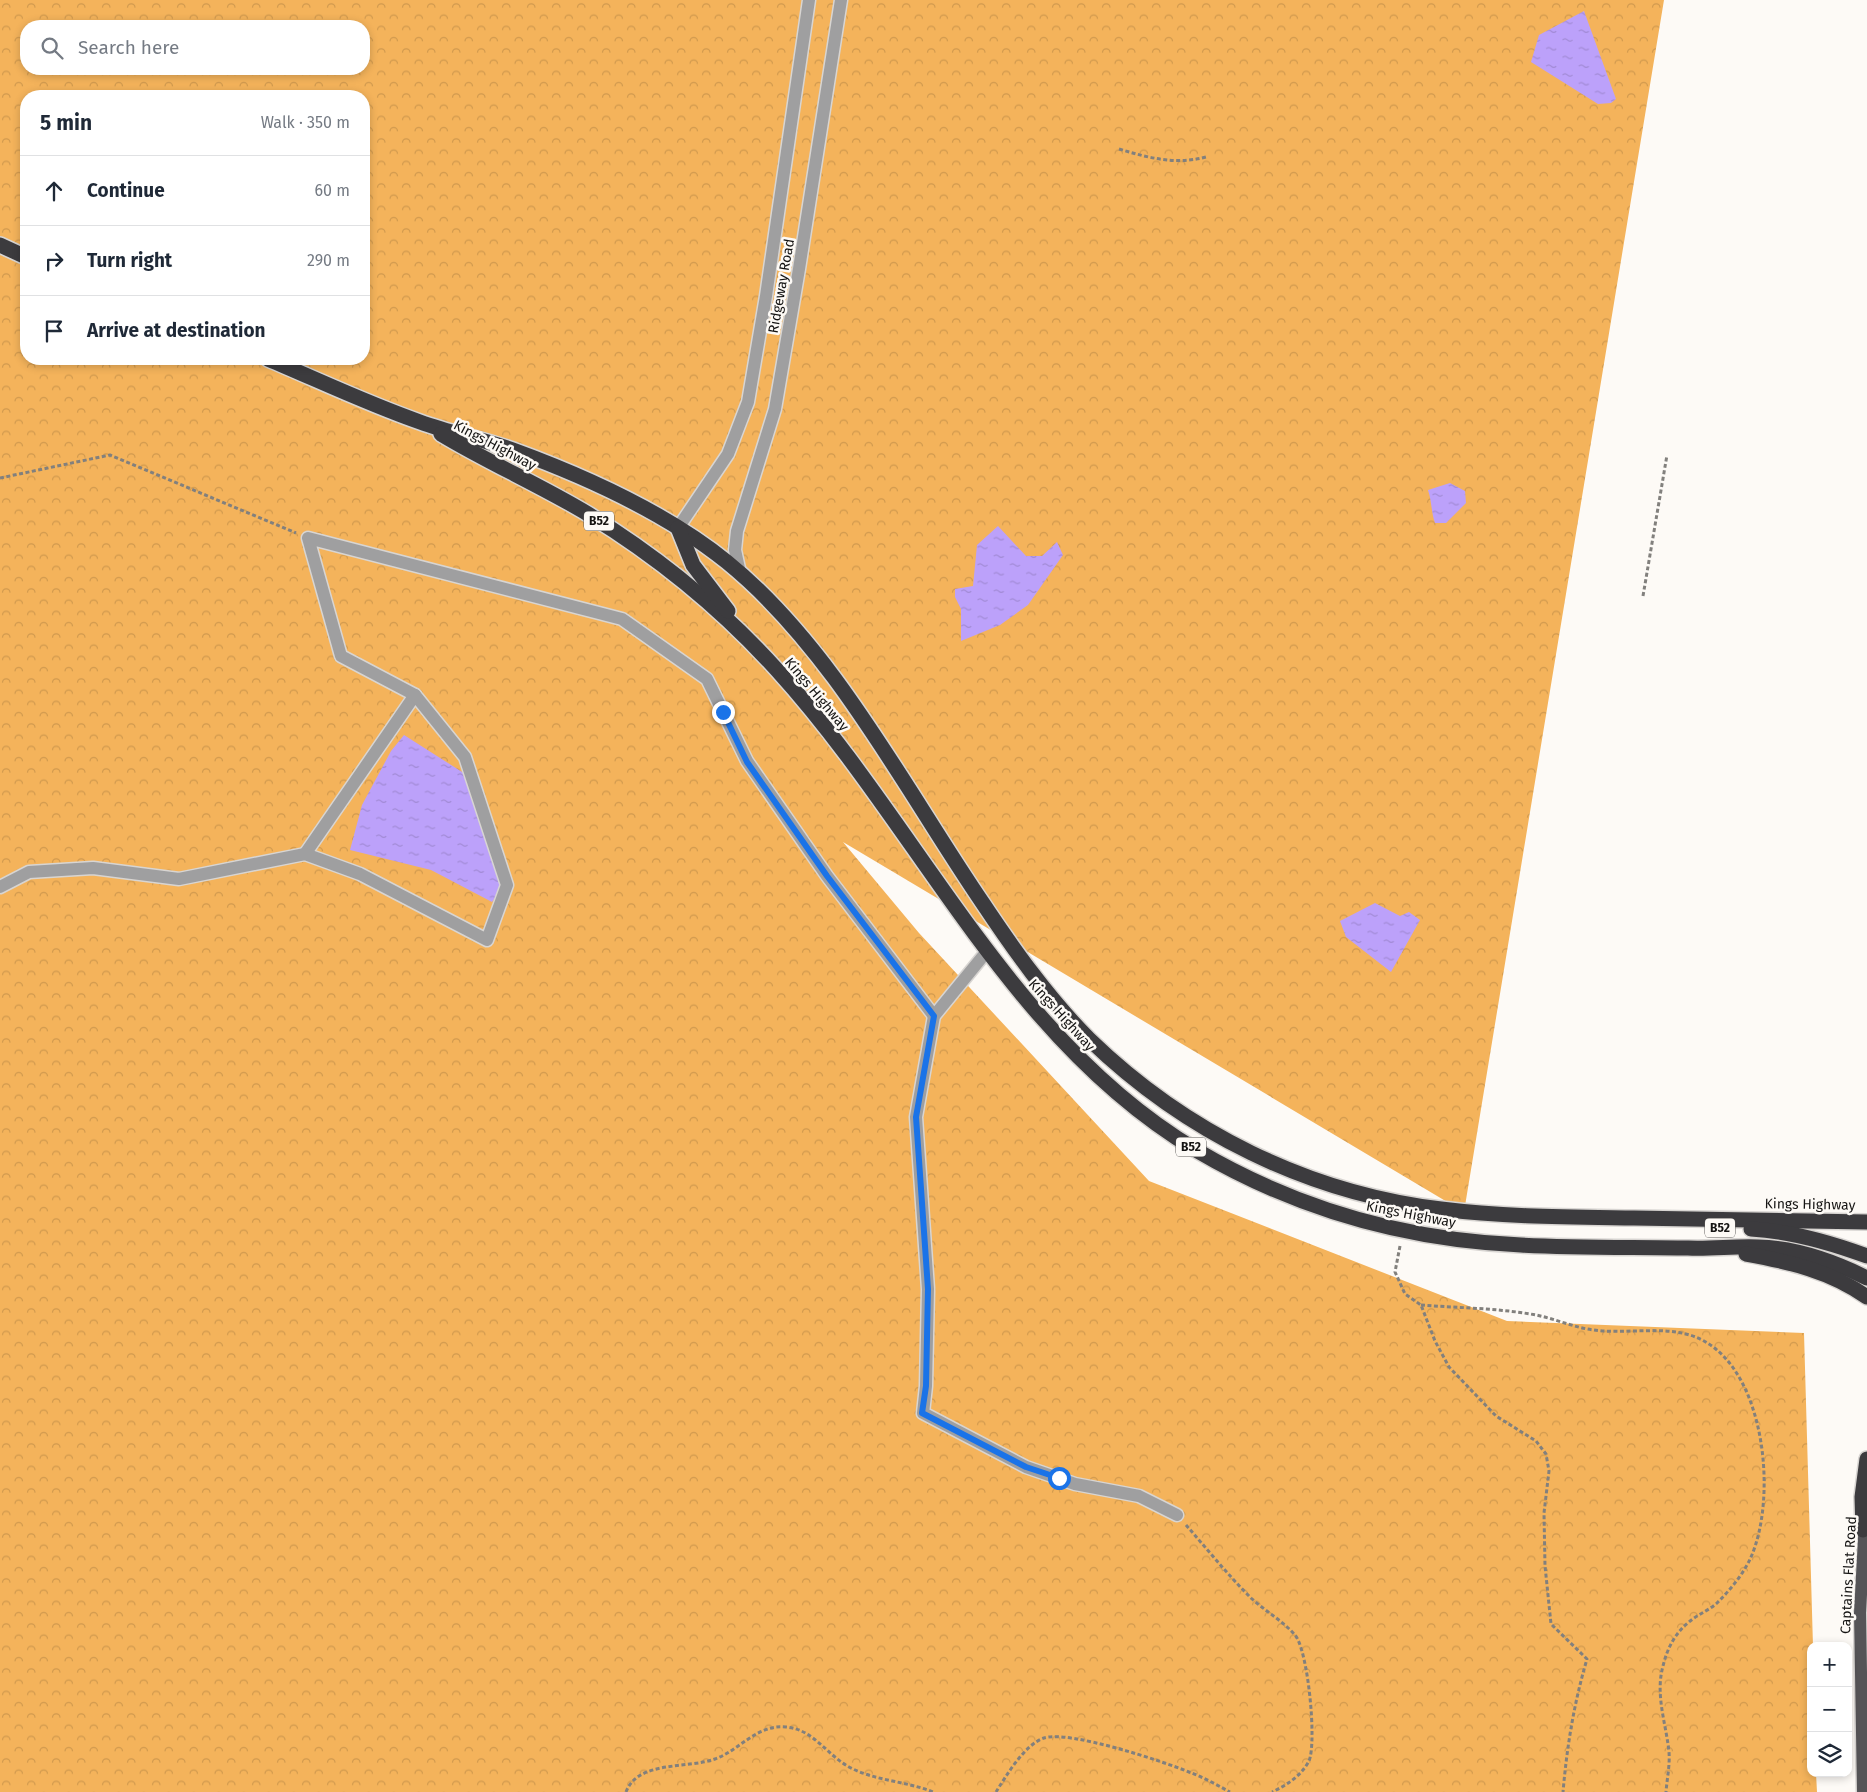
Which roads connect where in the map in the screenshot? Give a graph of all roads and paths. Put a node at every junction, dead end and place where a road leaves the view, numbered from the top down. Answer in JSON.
{"nodes":[{"id":1,"x":809,"y":0,"type":"edge"},
{"id":2,"x":841,"y":0,"type":"edge"},
{"id":3,"x":1119,"y":149,"type":"dead end"},
{"id":4,"x":1206,"y":157,"type":"dead end"},
{"id":5,"x":0,"y":245,"type":"edge"},
{"id":6,"x":20,"y":254,"type":"edge"},
{"id":7,"x":282,"y":365,"type":"edge"},
{"id":8,"x":420,"y":422,"type":"junction"},
{"id":9,"x":1667,"y":455,"type":"dead end"},
{"id":10,"x":0,"y":478,"type":"edge"},
{"id":11,"x":678,"y":528,"type":"junction"},
{"id":12,"x":308,"y":538,"type":"junction"},
{"id":13,"x":740,"y":573,"type":"junction"},
{"id":14,"x":1643,"y":596,"type":"dead end"},
{"id":15,"x":758,"y":650,"type":"junction"},
{"id":16,"x":415,"y":695,"type":"junction"},
{"id":17,"x":305,"y":854,"type":"junction"},
{"id":18,"x":0,"y":887,"type":"edge"},
{"id":19,"x":988,"y":950,"type":"junction"},
{"id":20,"x":934,"y":1016,"type":"junction"},
{"id":21,"x":1570,"y":1217,"type":"junction"},
{"id":22,"x":1867,"y":1222,"type":"edge"},
{"id":23,"x":1404,"y":1231,"type":"junction"},
{"id":24,"x":1712,"y":1249,"type":"junction"},
{"id":25,"x":1867,"y":1256,"type":"edge"},
{"id":26,"x":1867,"y":1278,"type":"edge"},
{"id":27,"x":1867,"y":1297,"type":"edge"},
{"id":28,"x":1421,"y":1305,"type":"junction"},
{"id":29,"x":1867,"y":1459,"type":"edge"},
{"id":30,"x":1867,"y":1510,"type":"edge"},
{"id":31,"x":1177,"y":1515,"type":"joint"},
{"id":32,"x":1863,"y":1530,"type":"junction"},
{"id":33,"x":626,"y":1792,"type":"edge"},
{"id":34,"x":933,"y":1792,"type":"edge"},
{"id":35,"x":996,"y":1792,"type":"edge"},
{"id":36,"x":1230,"y":1792,"type":"edge"},
{"id":37,"x":1272,"y":1792,"type":"edge"},
{"id":38,"x":1562,"y":1792,"type":"edge"},
{"id":39,"x":1666,"y":1792,"type":"edge"},
{"id":40,"x":1863,"y":1792,"type":"edge"}],
"edges":[{"from":1,"to":11,"type":"street","name":"Ridgeway Road"},
{"from":2,"to":13,"type":"street","name":"Ridgeway Road"},
{"from":3,"to":4,"type":"path"},
{"from":5,"to":6,"type":"highway"},
{"from":7,"to":8,"type":"highway","name":"Kings Highway","number":"B52"},
{"from":8,"to":11,"type":"highway","name":"Kings Highway","number":"B52"},
{"from":8,"to":15,"type":"highway","name":"Kings Highway","number":"B52"},
{"from":9,"to":14,"type":"path"},
{"from":10,"to":12,"type":"path"},
{"from":11,"to":13,"type":"highway","name":"Kings Highway","number":"B52"},
{"from":11,"to":15,"type":"highway"},
{"from":12,"to":16,"type":"street"},
{"from":12,"to":20,"type":"street"},
{"from":13,"to":21,"type":"highway","name":"Kings Highway","number":"B52"},
{"from":15,"to":19,"type":"highway","name":"Kings Highway","number":"B52"},
{"from":16,"to":17,"type":"street"},
{"from":16,"to":17,"type":"street"},
{"from":17,"to":18,"type":"street"},
{"from":19,"to":20,"type":"street"},
{"from":19,"to":23,"type":"highway","name":"Kings Highway","number":"B52"},
{"from":20,"to":31,"type":"street"},
{"from":21,"to":22,"type":"highway","name":"Kings Highway","number":"B52"},
{"from":21,"to":25,"type":"highway","number":"B52"},
{"from":23,"to":24,"type":"highway","name":"Kings Highway","number":"B52"},
{"from":23,"to":28,"type":"path"},
{"from":24,"to":26,"type":"highway","name":"Kings Highway","number":"B52"},
{"from":24,"to":27,"type":"highway"},
{"from":28,"to":38,"type":"path"},
{"from":28,"to":39,"type":"path"},
{"from":29,"to":32,"type":"highway"},
{"from":30,"to":32,"type":"main road","name":"Captains Flat Road"},
{"from":31,"to":37,"type":"path"},
{"from":32,"to":40,"type":"main road","name":"Captains Flat Road"},
{"from":33,"to":34,"type":"path"},
{"from":35,"to":36,"type":"path"}]}
